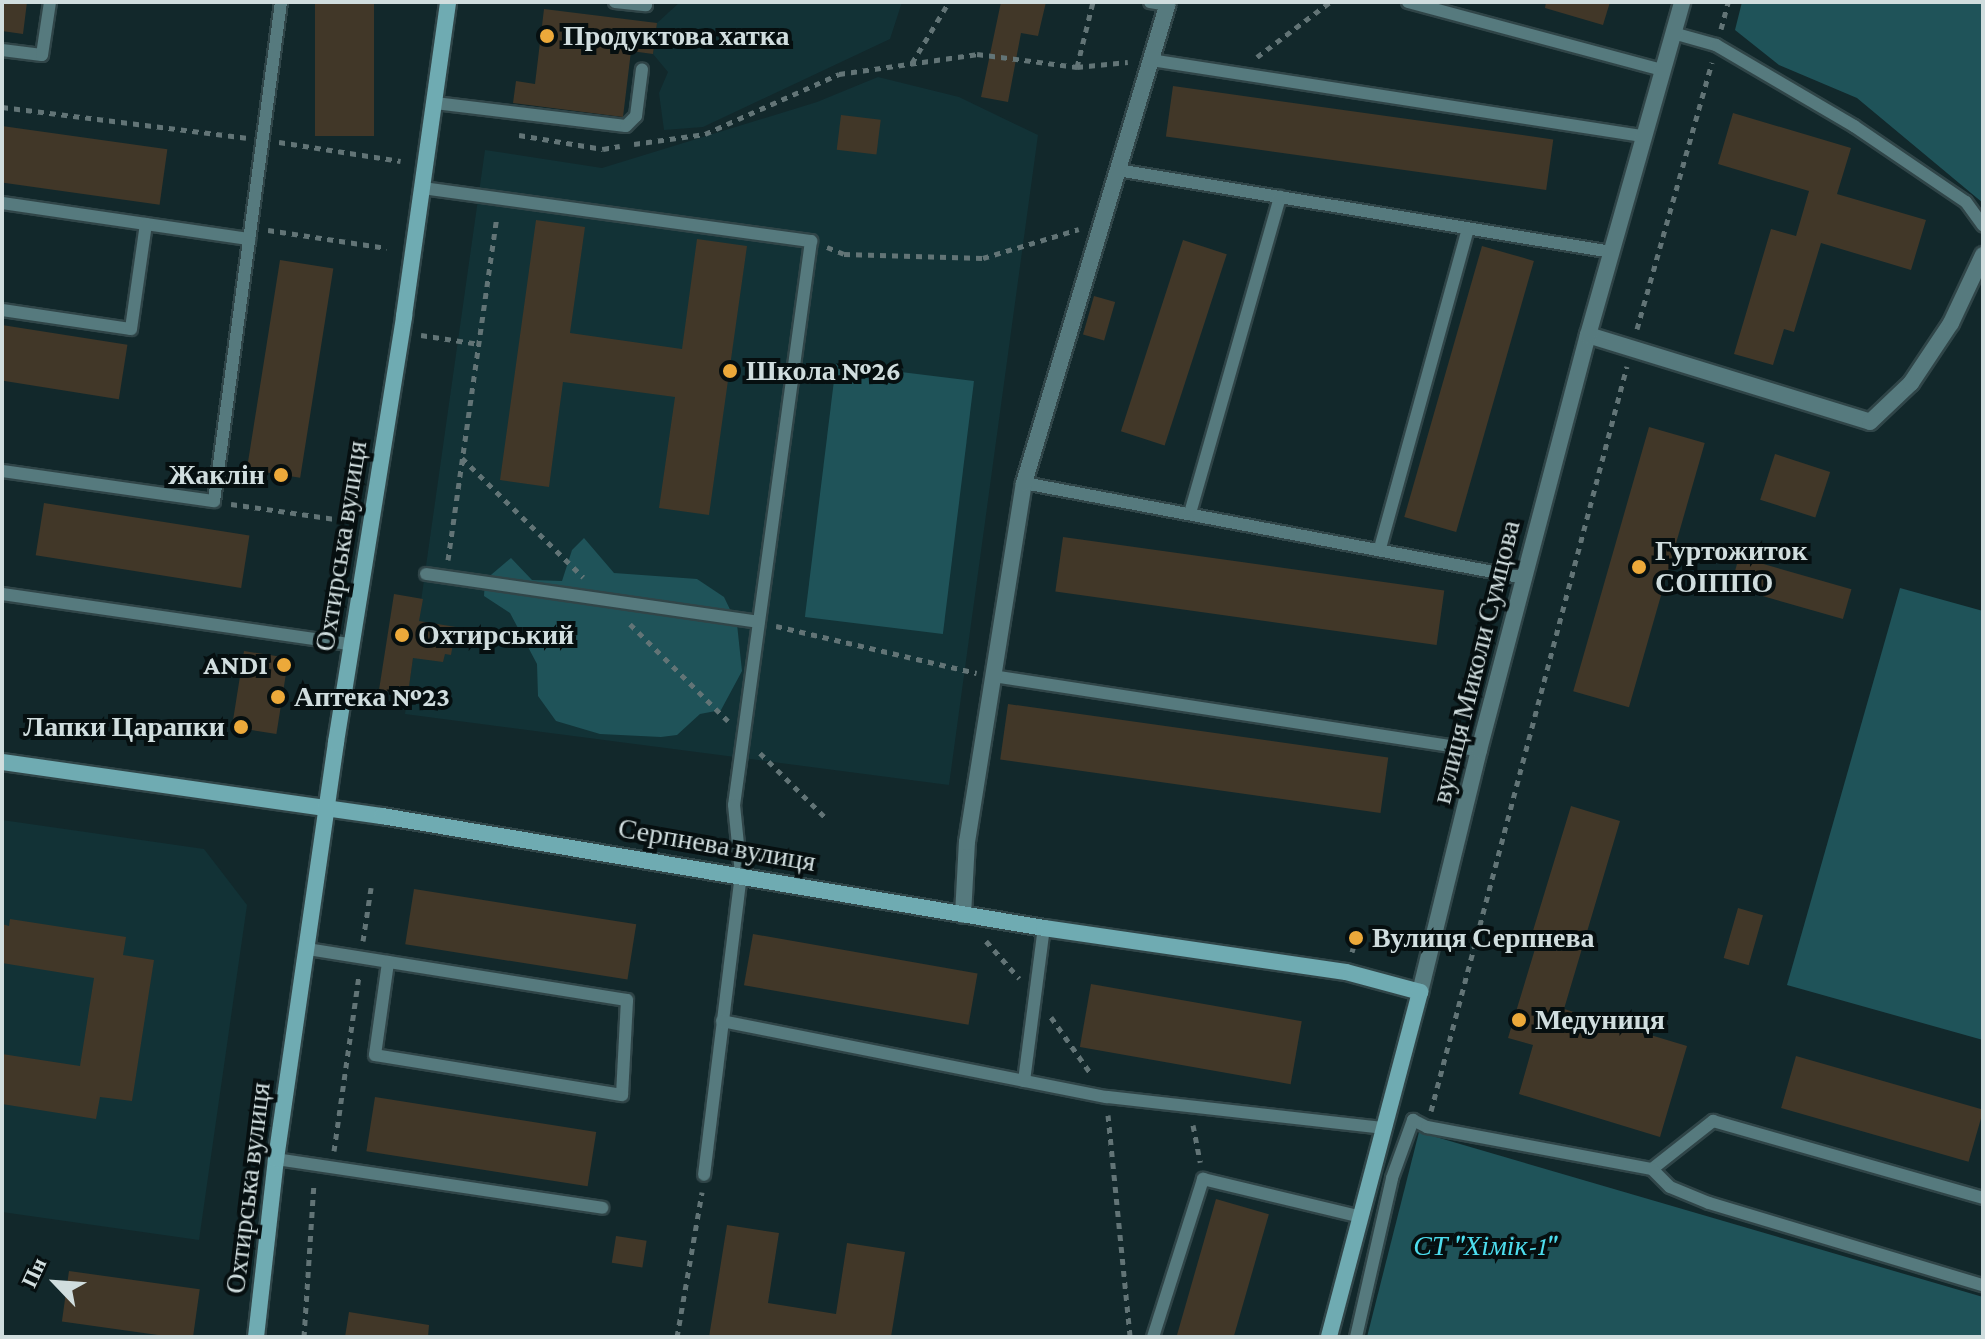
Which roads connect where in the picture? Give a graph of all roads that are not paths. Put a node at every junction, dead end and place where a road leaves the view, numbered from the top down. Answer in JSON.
{"nodes":[{"id":1,"x":50,"y":2,"type":"edge"},
{"id":2,"x":281,"y":2,"type":"edge"},
{"id":3,"x":448,"y":2,"type":"edge"},
{"id":4,"x":615,"y":2,"type":"edge"},
{"id":5,"x":646,"y":2,"type":"edge"},
{"id":6,"x":1408,"y":2,"type":"edge"},
{"id":7,"x":1682,"y":2,"type":"edge"},
{"id":8,"x":1162,"y":3,"type":"edge"},
{"id":9,"x":1673,"y":33,"type":"junction"},
{"id":10,"x":2,"y":50,"type":"edge"},
{"id":11,"x":1151,"y":60,"type":"junction"},
{"id":12,"x":642,"y":69,"type":"dead end"},
{"id":13,"x":1662,"y":70,"type":"junction"},
{"id":14,"x":435,"y":103,"type":"junction"},
{"id":15,"x":1643,"y":136,"type":"junction"},
{"id":16,"x":1117,"y":170,"type":"junction"},
{"id":17,"x":423,"y":188,"type":"junction"},
{"id":18,"x":1280,"y":197,"type":"junction"},
{"id":19,"x":2,"y":203,"type":"edge"},
{"id":20,"x":146,"y":224,"type":"junction"},
{"id":21,"x":1983,"y":225,"type":"edge"},
{"id":22,"x":1468,"y":229,"type":"junction"},
{"id":23,"x":250,"y":233,"type":"junction"},
{"id":24,"x":1611,"y":252,"type":"junction"},
{"id":25,"x":1983,"y":255,"type":"edge"},
{"id":26,"x":2,"y":310,"type":"edge"},
{"id":27,"x":1588,"y":335,"type":"junction"},
{"id":28,"x":2,"y":471,"type":"edge"},
{"id":29,"x":1024,"y":483,"type":"junction"},
{"id":30,"x":1190,"y":513,"type":"junction"},
{"id":31,"x":1380,"y":548,"type":"junction"},
{"id":32,"x":426,"y":574,"type":"dead end"},
{"id":33,"x":1525,"y":578,"type":"junction"},
{"id":34,"x":2,"y":594,"type":"edge"},
{"id":35,"x":759,"y":622,"type":"junction"},
{"id":36,"x":351,"y":644,"type":"junction"},
{"id":37,"x":993,"y":676,"type":"junction"},
{"id":38,"x":1479,"y":750,"type":"junction"},
{"id":39,"x":2,"y":762,"type":"edge"},
{"id":40,"x":327,"y":809,"type":"junction"},
{"id":41,"x":741,"y":874,"type":"junction"},
{"id":42,"x":963,"y":915,"type":"junction"},
{"id":43,"x":1044,"y":928,"type":"junction"},
{"id":44,"x":308,"y":949,"type":"junction"},
{"id":45,"x":388,"y":962,"type":"junction"},
{"id":46,"x":1420,"y":992,"type":"junction"},
{"id":47,"x":722,"y":1021,"type":"junction"},
{"id":48,"x":1024,"y":1081,"type":"junction"},
{"id":49,"x":1391,"y":1109,"type":"junction"},
{"id":50,"x":1413,"y":1120,"type":"junction"},
{"id":51,"x":1385,"y":1128,"type":"junction"},
{"id":52,"x":276,"y":1159,"type":"junction"},
{"id":53,"x":1652,"y":1169,"type":"junction"},
{"id":54,"x":704,"y":1175,"type":"road end"},
{"id":55,"x":1983,"y":1198,"type":"edge"},
{"id":56,"x":602,"y":1208,"type":"dead end"},
{"id":57,"x":1361,"y":1217,"type":"junction"},
{"id":58,"x":1983,"y":1285,"type":"edge"},
{"id":59,"x":256,"y":1337,"type":"edge"},
{"id":60,"x":1153,"y":1337,"type":"edge"},
{"id":61,"x":1329,"y":1337,"type":"edge"},
{"id":62,"x":1356,"y":1337,"type":"edge"}],
"edges":[{"from":1,"to":10,"type":"lane"},
{"from":2,"to":23,"type":"lane"},
{"from":3,"to":14,"type":"street","name":"Охтирська вулиця"},
{"from":4,"to":5,"type":"lane"},
{"from":6,"to":13,"type":"lane"},
{"from":7,"to":9,"type":"street","name":"вулиця Миколи Сумцова"},
{"from":8,"to":11,"type":"street"},
{"from":9,"to":13,"type":"street","name":"вулиця Миколи Сумцова"},
{"from":9,"to":21,"type":"lane"},
{"from":11,"to":15,"type":"lane"},
{"from":11,"to":16,"type":"street"},
{"from":12,"to":14,"type":"lane"},
{"from":13,"to":15,"type":"street","name":"вулиця Миколи Сумцова"},
{"from":14,"to":17,"type":"street","name":"Охтирська вулиця"},
{"from":15,"to":24,"type":"street","name":"вулиця Миколи Сумцова"},
{"from":16,"to":18,"type":"lane"},
{"from":16,"to":29,"type":"street"},
{"from":17,"to":35,"type":"lane"},
{"from":17,"to":36,"type":"street","name":"Охтирська вулиця"},
{"from":18,"to":22,"type":"lane"},
{"from":18,"to":30,"type":"lane"},
{"from":19,"to":20,"type":"lane"},
{"from":20,"to":23,"type":"lane"},
{"from":20,"to":26,"type":"lane"},
{"from":22,"to":24,"type":"lane"},
{"from":22,"to":31,"type":"lane"},
{"from":23,"to":28,"type":"lane"},
{"from":24,"to":27,"type":"street","name":"вулиця Миколи Сумцова"},
{"from":25,"to":27,"type":"street"},
{"from":27,"to":33,"type":"street","name":"вулиця Миколи Сумцова"},
{"from":29,"to":30,"type":"lane"},
{"from":29,"to":37,"type":"street"},
{"from":30,"to":31,"type":"lane"},
{"from":31,"to":33,"type":"lane"},
{"from":32,"to":35,"type":"lane"},
{"from":33,"to":38,"type":"street","name":"вулиця Миколи Сумцова"},
{"from":34,"to":36,"type":"lane"},
{"from":35,"to":41,"type":"lane"},
{"from":36,"to":40,"type":"street","name":"Охтирська вулиця"},
{"from":37,"to":38,"type":"lane"},
{"from":37,"to":42,"type":"street"},
{"from":38,"to":46,"type":"street","name":"вулиця Миколи Сумцова"},
{"from":39,"to":40,"type":"street","name":"Серпнева вулиця"},
{"from":40,"to":41,"type":"street","name":"Серпнева вулиця"},
{"from":40,"to":44,"type":"street","name":"Охтирська вулиця"},
{"from":41,"to":42,"type":"street","name":"Серпнева вулиця"},
{"from":41,"to":47,"type":"lane"},
{"from":42,"to":43,"type":"street","name":"Серпнева вулиця"},
{"from":43,"to":46,"type":"street","name":"Серпнева вулиця"},
{"from":43,"to":48,"type":"lane"},
{"from":44,"to":45,"type":"lane"},
{"from":44,"to":52,"type":"street","name":"Охтирська вулиця"},
{"from":45,"to":45,"type":"lane"},
{"from":46,"to":49,"type":"street","name":"вулиця Миколи Сумцова"},
{"from":47,"to":48,"type":"lane"},
{"from":47,"to":54,"type":"lane"},
{"from":48,"to":51,"type":"lane"},
{"from":49,"to":50,"type":"lane"},
{"from":49,"to":51,"type":"street","name":"вулиця Миколи Сумцова"},
{"from":50,"to":53,"type":"lane"},
{"from":50,"to":62,"type":"lane"},
{"from":51,"to":57,"type":"street","name":"вулиця Миколи Сумцова"},
{"from":52,"to":56,"type":"lane"},
{"from":52,"to":59,"type":"street","name":"Охтирська вулиця"},
{"from":53,"to":55,"type":"lane"},
{"from":53,"to":58,"type":"lane"},
{"from":57,"to":60,"type":"lane"},
{"from":57,"to":61,"type":"street","name":"вулиця Миколи Сумцова"}]}
